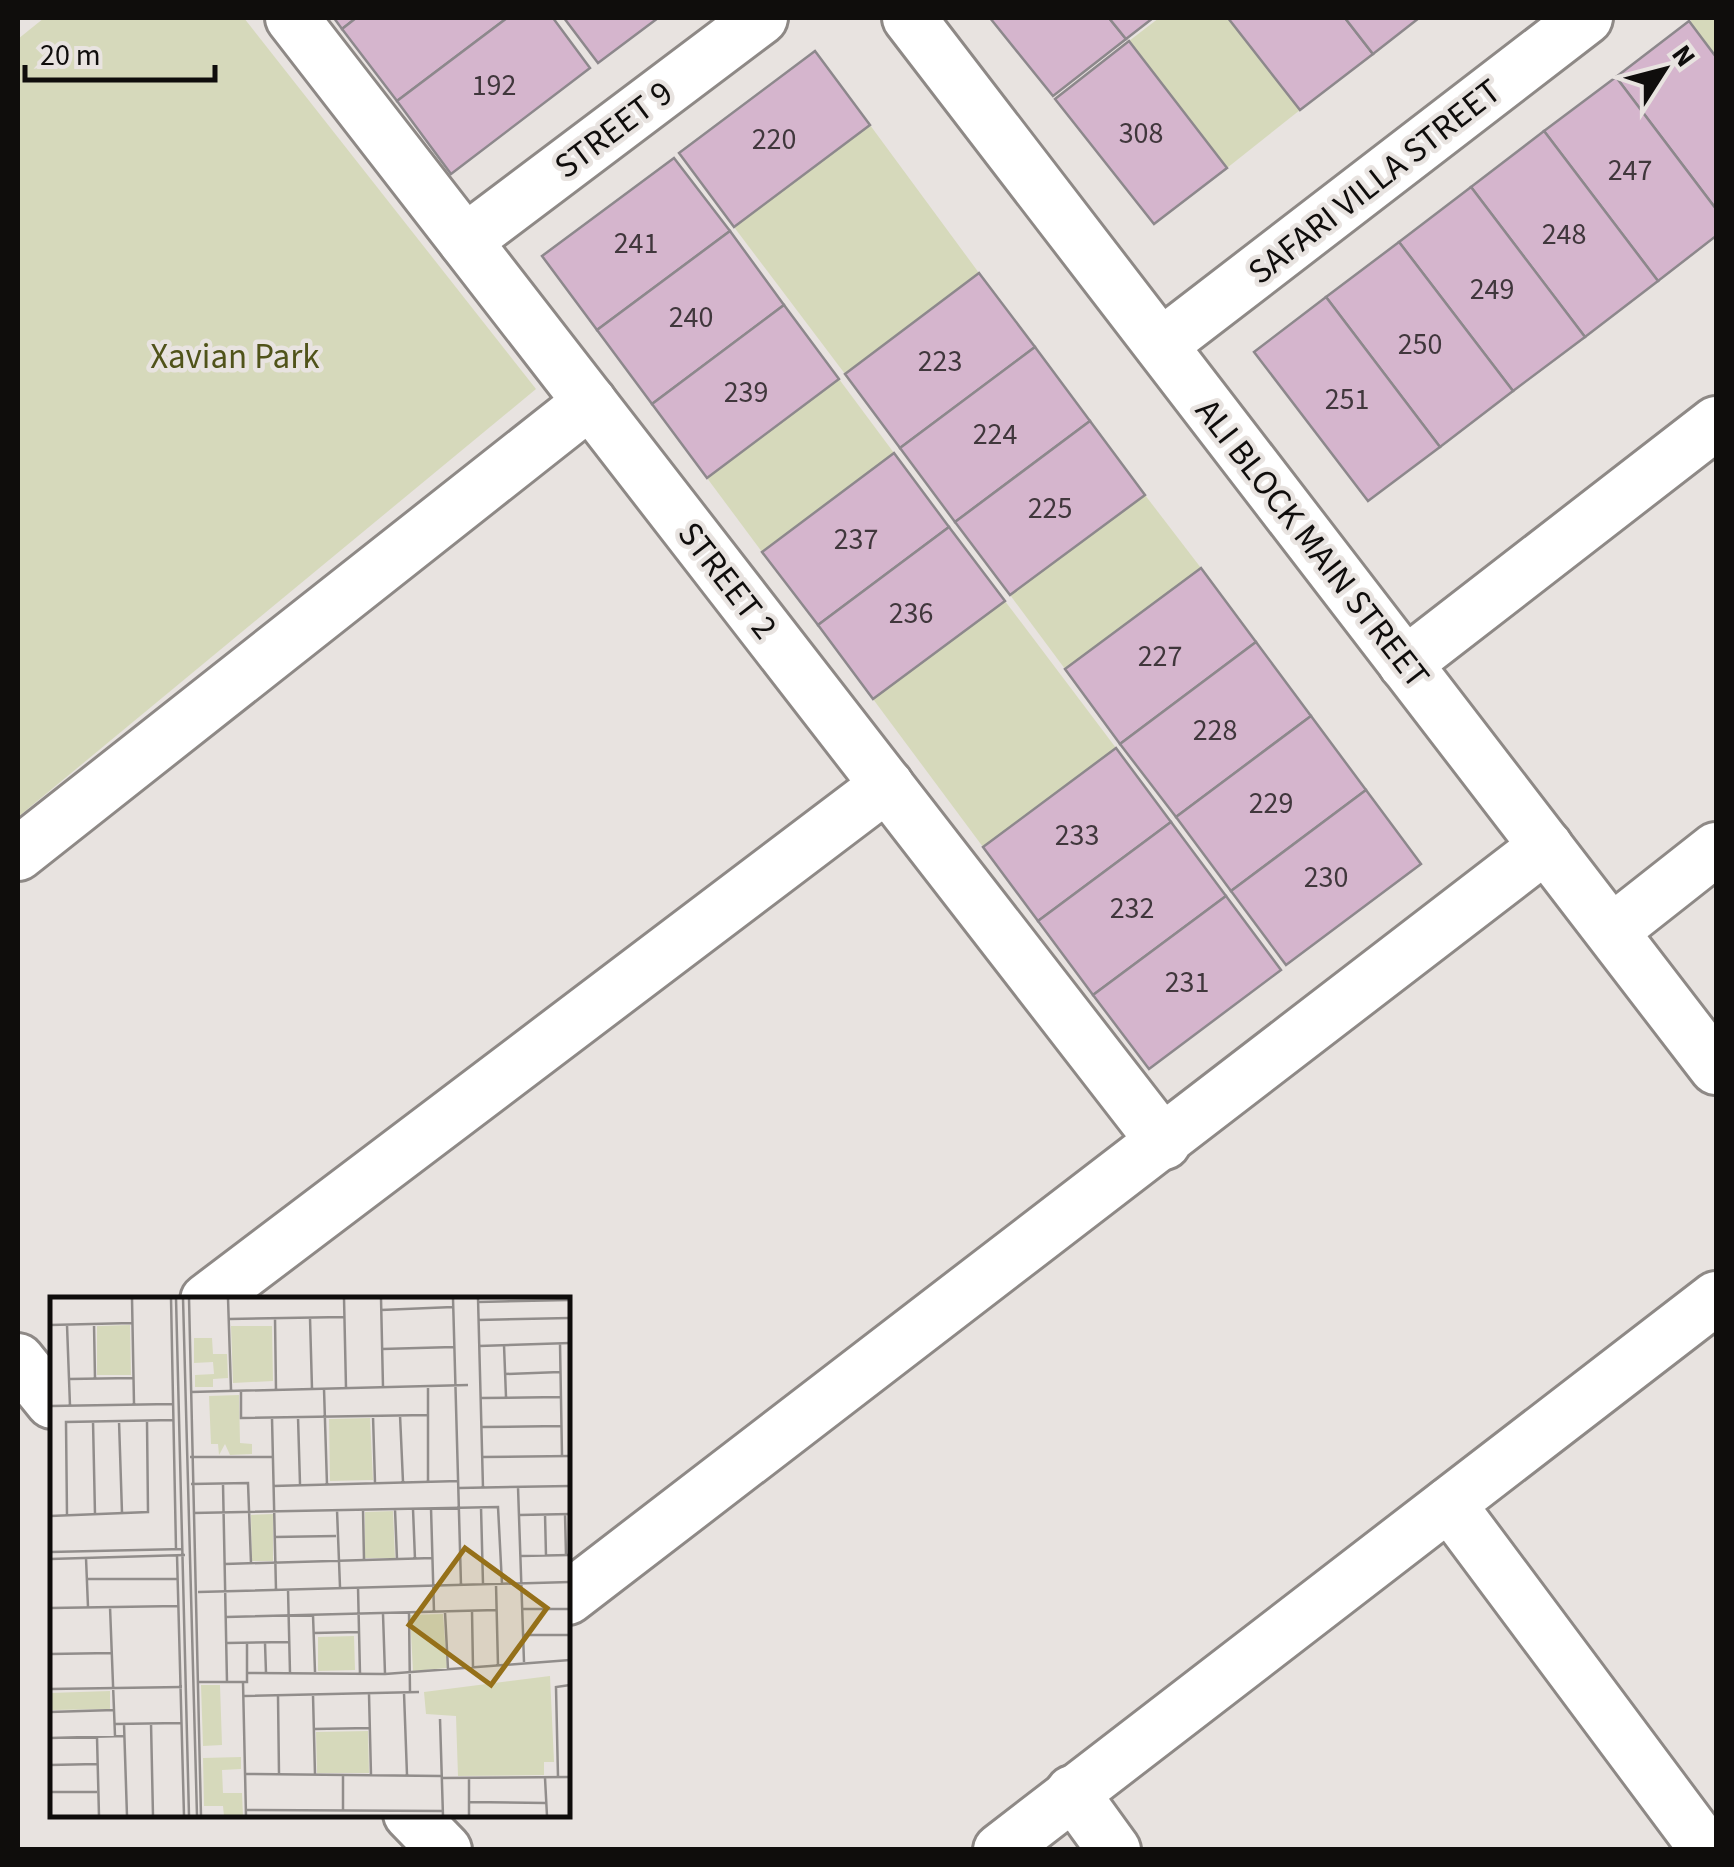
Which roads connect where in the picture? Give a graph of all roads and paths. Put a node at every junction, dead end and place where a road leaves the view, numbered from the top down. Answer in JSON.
{"nodes":[{"id":1,"x":292,"y":18,"type":"edge"},
{"id":2,"x":761,"y":18,"type":"edge"},
{"id":3,"x":909,"y":18,"type":"edge"},
{"id":4,"x":1586,"y":18,"type":"edge"},
{"id":5,"x":464,"y":240,"type":"junction"},
{"id":6,"x":1161,"y":345,"type":"junction"},
{"id":7,"x":590,"y":402,"type":"junction"},
{"id":8,"x":1716,"y":422,"type":"edge"},
{"id":9,"x":1406,"y":664,"type":"junction"},
{"id":10,"x":887,"y":785,"type":"junction"},
{"id":11,"x":1546,"y":846,"type":"junction"},
{"id":12,"x":1716,"y":850,"type":"edge"},
{"id":13,"x":18,"y":854,"type":"edge"},
{"id":14,"x":1612,"y":932,"type":"junction"},
{"id":15,"x":1716,"y":1068,"type":"edge"},
{"id":16,"x":1164,"y":1143,"type":"junction"},
{"id":17,"x":211,"y":1297,"type":"edge"},
{"id":18,"x":1716,"y":1298,"type":"edge"},
{"id":19,"x":18,"y":1360,"type":"edge"},
{"id":20,"x":50,"y":1400,"type":"edge"},
{"id":21,"x":1449,"y":1504,"type":"junction"},
{"id":22,"x":570,"y":1596,"type":"edge"},
{"id":23,"x":1072,"y":1792,"type":"junction"},
{"id":24,"x":413,"y":1817,"type":"edge"},
{"id":25,"x":445,"y":1850,"type":"edge"},
{"id":26,"x":1000,"y":1850,"type":"edge"},
{"id":27,"x":1114,"y":1850,"type":"edge"},
{"id":28,"x":1707,"y":1850,"type":"edge"}],
"edges":[{"from":1,"to":5,"type":"street","name":"STREET 2"},
{"from":2,"to":5,"type":"street","name":"STREET 9"},
{"from":3,"to":6,"type":"street","name":"ALI BLOCK MAIN STREET"},
{"from":4,"to":6,"type":"street","name":"SAFARI VILLA STREET"},
{"from":5,"to":7,"type":"street","name":"STREET 2"},
{"from":6,"to":9,"type":"street","name":"ALI BLOCK MAIN STREET"},
{"from":7,"to":10,"type":"street","name":"STREET 2"},
{"from":7,"to":13,"type":"street"},
{"from":8,"to":9,"type":"street"},
{"from":9,"to":11,"type":"street","name":"ALI BLOCK MAIN STREET"},
{"from":10,"to":16,"type":"street","name":"STREET 2"},
{"from":10,"to":17,"type":"street"},
{"from":11,"to":14,"type":"street","name":"ALI BLOCK MAIN STREET"},
{"from":11,"to":16,"type":"street"},
{"from":12,"to":14,"type":"street"},
{"from":14,"to":15,"type":"street","name":"ALI BLOCK MAIN STREET"},
{"from":16,"to":22,"type":"street"},
{"from":18,"to":21,"type":"street"},
{"from":19,"to":20,"type":"street"},
{"from":21,"to":23,"type":"street"},
{"from":21,"to":28,"type":"street"},
{"from":23,"to":26,"type":"street"},
{"from":23,"to":27,"type":"street"},
{"from":24,"to":25,"type":"street"}]}
